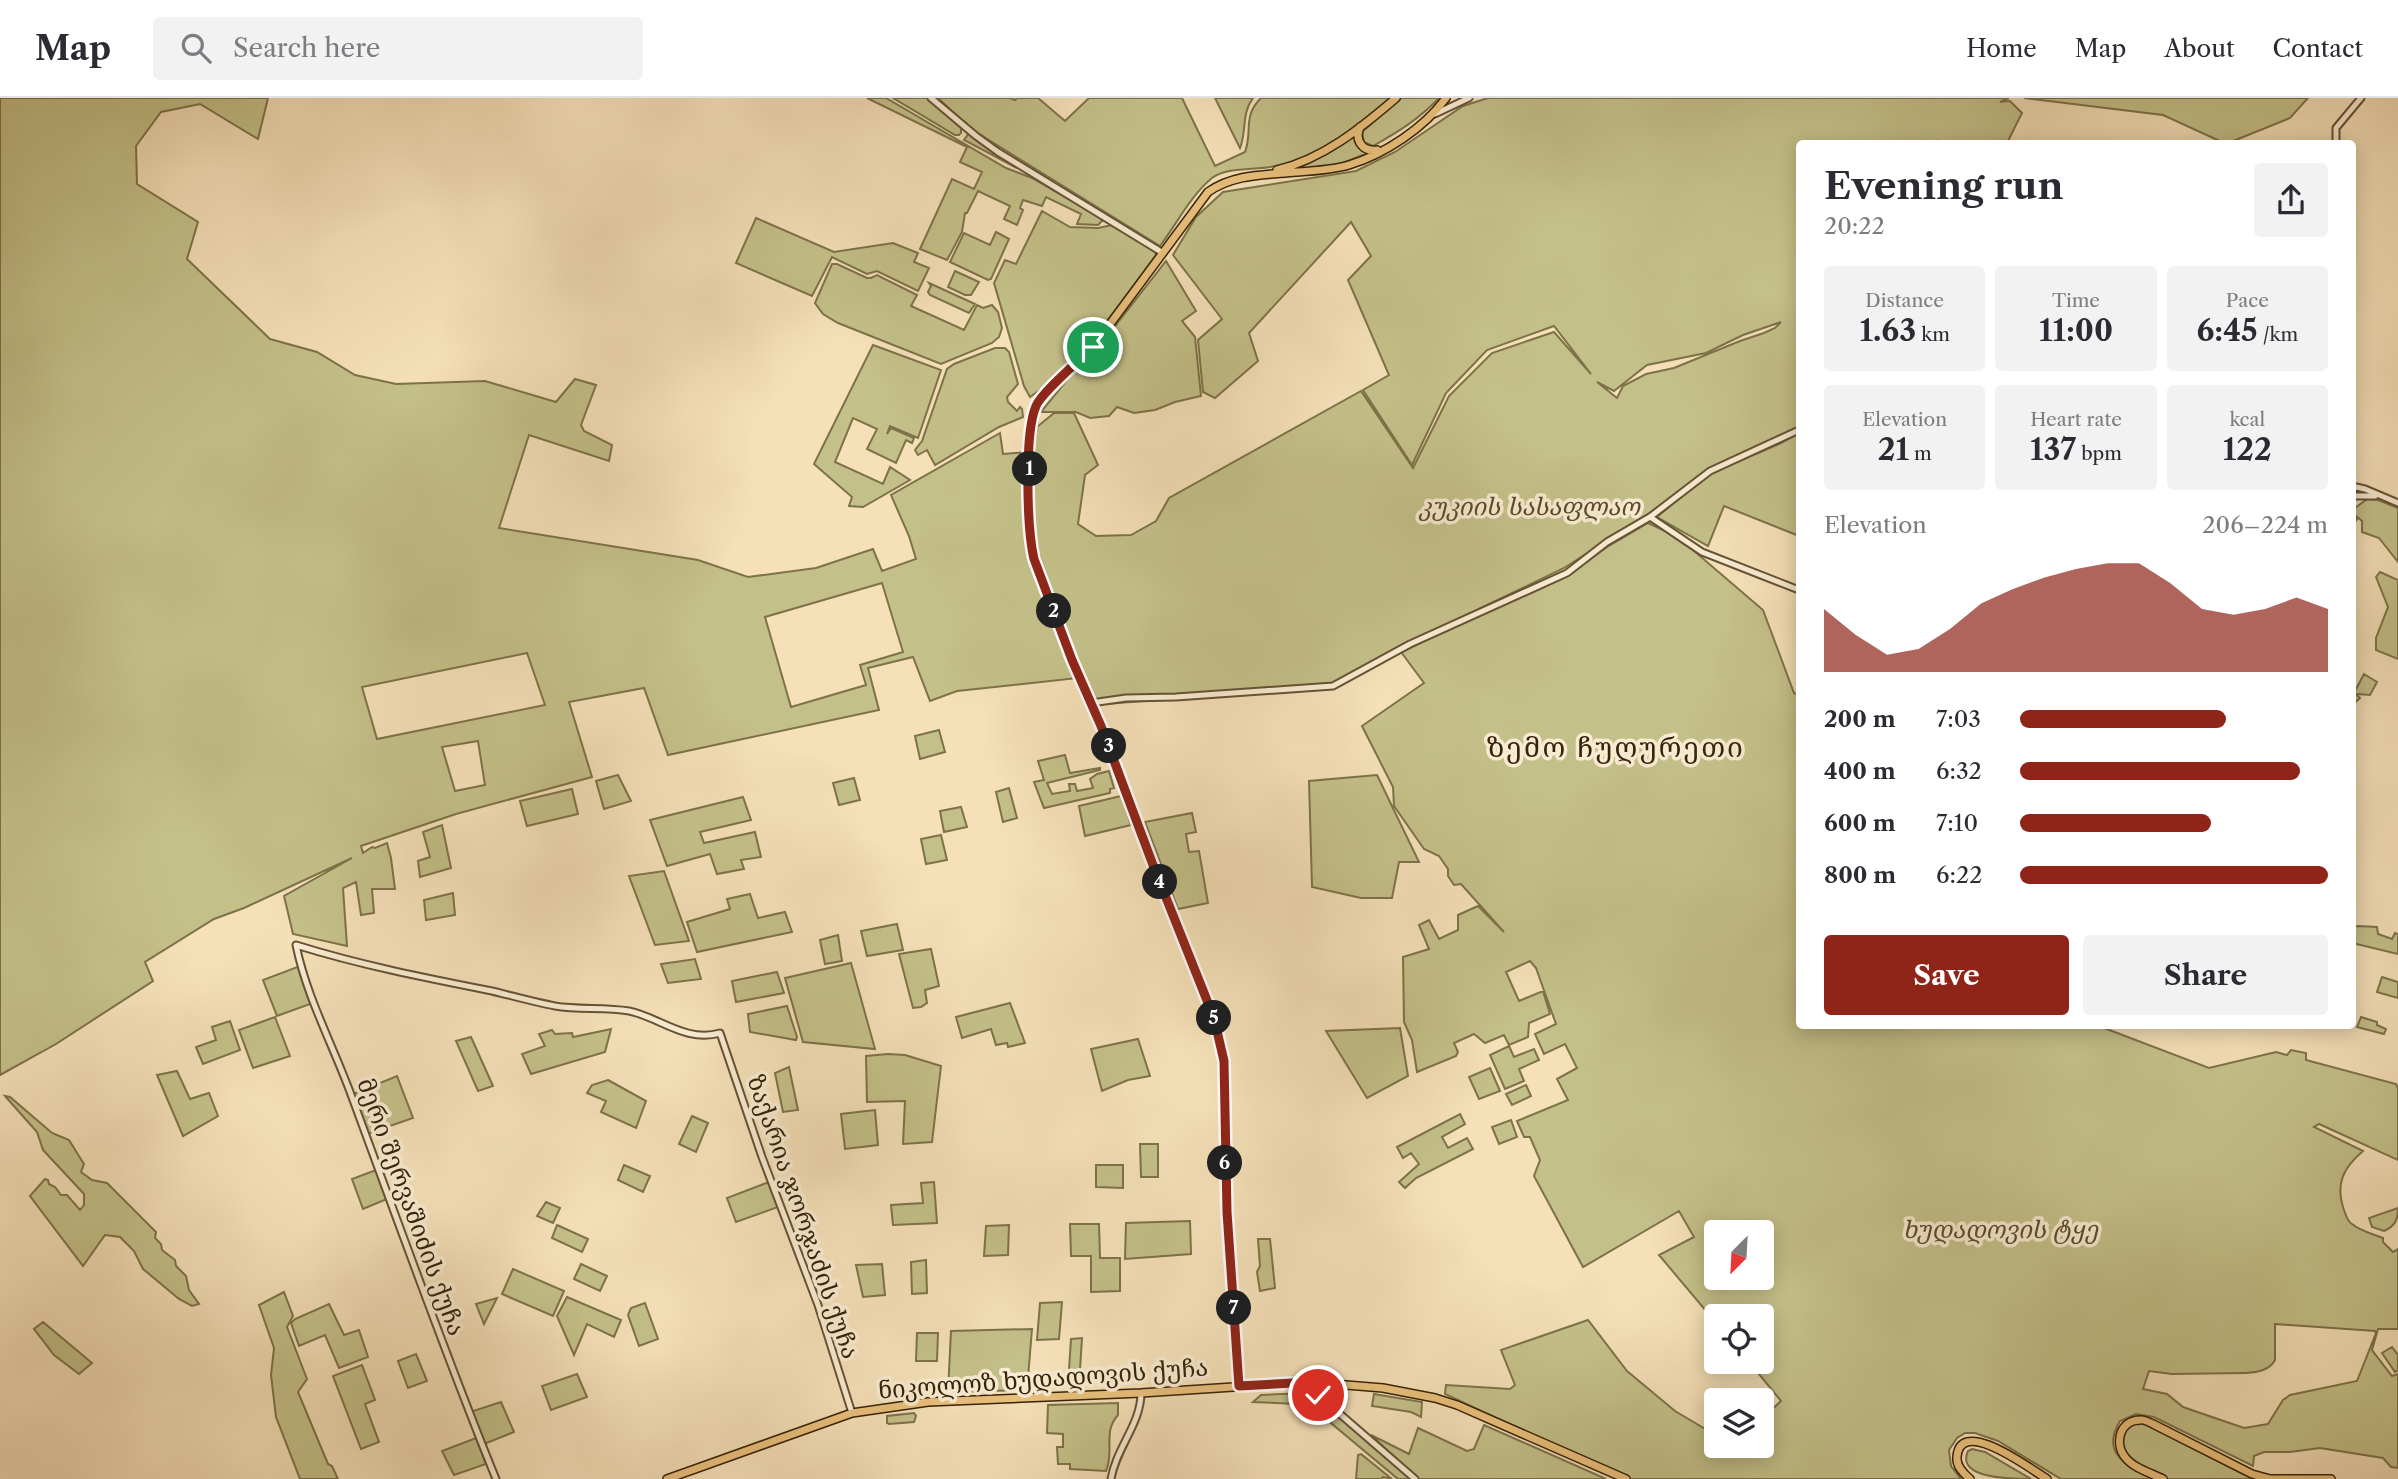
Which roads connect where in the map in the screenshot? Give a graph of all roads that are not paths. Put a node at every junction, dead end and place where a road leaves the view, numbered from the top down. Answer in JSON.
{"nodes":[{"id":1,"x":932,"y":98,"type":"edge"},
{"id":2,"x":1396,"y":98,"type":"edge"},
{"id":3,"x":1446,"y":98,"type":"edge"},
{"id":4,"x":1469,"y":98,"type":"edge"},
{"id":5,"x":2361,"y":98,"type":"edge"},
{"id":6,"x":1429,"y":117,"type":"junction"},
{"id":7,"x":1361,"y":127,"type":"junction"},
{"id":8,"x":2336,"y":140,"type":"edge"},
{"id":9,"x":1382,"y":150,"type":"junction"},
{"id":10,"x":1252,"y":175,"type":"junction"},
{"id":11,"x":1163,"y":253,"type":"junction"},
{"id":12,"x":1796,"y":431,"type":"edge"},
{"id":13,"x":2356,"y":487,"type":"edge"},
{"id":14,"x":2356,"y":496,"type":"edge"},
{"id":15,"x":2385,"y":498,"type":"junction"},
{"id":16,"x":2398,"y":503,"type":"edge"},
{"id":17,"x":1650,"y":517,"type":"junction"},
{"id":18,"x":1796,"y":589,"type":"edge"},
{"id":19,"x":1091,"y":703,"type":"junction"},
{"id":20,"x":720,"y":1033,"type":"joint"},
{"id":21,"x":1311,"y":1382,"type":"junction"},
{"id":22,"x":1239,"y":1386,"type":"junction"},
{"id":23,"x":1141,"y":1393,"type":"junction"},
{"id":24,"x":852,"y":1413,"type":"junction"},
{"id":25,"x":496,"y":1479,"type":"edge"},
{"id":26,"x":667,"y":1479,"type":"edge"},
{"id":27,"x":1111,"y":1479,"type":"edge"},
{"id":28,"x":1415,"y":1479,"type":"edge"},
{"id":29,"x":1626,"y":1479,"type":"edge"},
{"id":30,"x":1970,"y":1479,"type":"edge"},
{"id":31,"x":2047,"y":1479,"type":"edge"},
{"id":32,"x":2163,"y":1479,"type":"edge"},
{"id":33,"x":2331,"y":1479,"type":"edge"}],
"edges":[{"from":1,"to":11,"type":"street"},
{"from":2,"to":7,"type":"main road"},
{"from":3,"to":6,"type":"main road"},
{"from":4,"to":6,"type":"street"},
{"from":5,"to":8,"type":"street"},
{"from":6,"to":9,"type":"main road"},
{"from":7,"to":9,"type":"main road"},
{"from":7,"to":10,"type":"main road"},
{"from":9,"to":10,"type":"main road"},
{"from":10,"to":11,"type":"main road"},
{"from":11,"to":19,"type":"main road"},
{"from":12,"to":17,"type":"street"},
{"from":13,"to":15,"type":"street"},
{"from":14,"to":15,"type":"street"},
{"from":15,"to":16,"type":"street"},
{"from":17,"to":18,"type":"street"},
{"from":17,"to":19,"type":"street"},
{"from":19,"to":22,"type":"main road"},
{"from":20,"to":24,"type":"street","name":"ზაქარია ჯორჯაძის ქუჩა"},
{"from":20,"to":25,"type":"street","name":"მერი შერვაშიძის ქუჩა"},
{"from":21,"to":22,"type":"main road","name":"ნიკოლოზ ხუდადოვის ქუჩა"},
{"from":21,"to":28,"type":"street"},
{"from":21,"to":29,"type":"main road","name":"ნიკოლოზ ხუდადოვის ქუჩა"},
{"from":22,"to":23,"type":"main road","name":"ნიკოლოზ ხუდადოვის ქუჩა"},
{"from":23,"to":24,"type":"main road","name":"ნიკოლოზ ხუდადოვის ქუჩა"},
{"from":23,"to":27,"type":"street"},
{"from":24,"to":26,"type":"main road","name":"ნიკოლოზ ხუდადოვის ქუჩა"},
{"from":30,"to":31,"type":"main road"},
{"from":32,"to":33,"type":"main road"}]}
